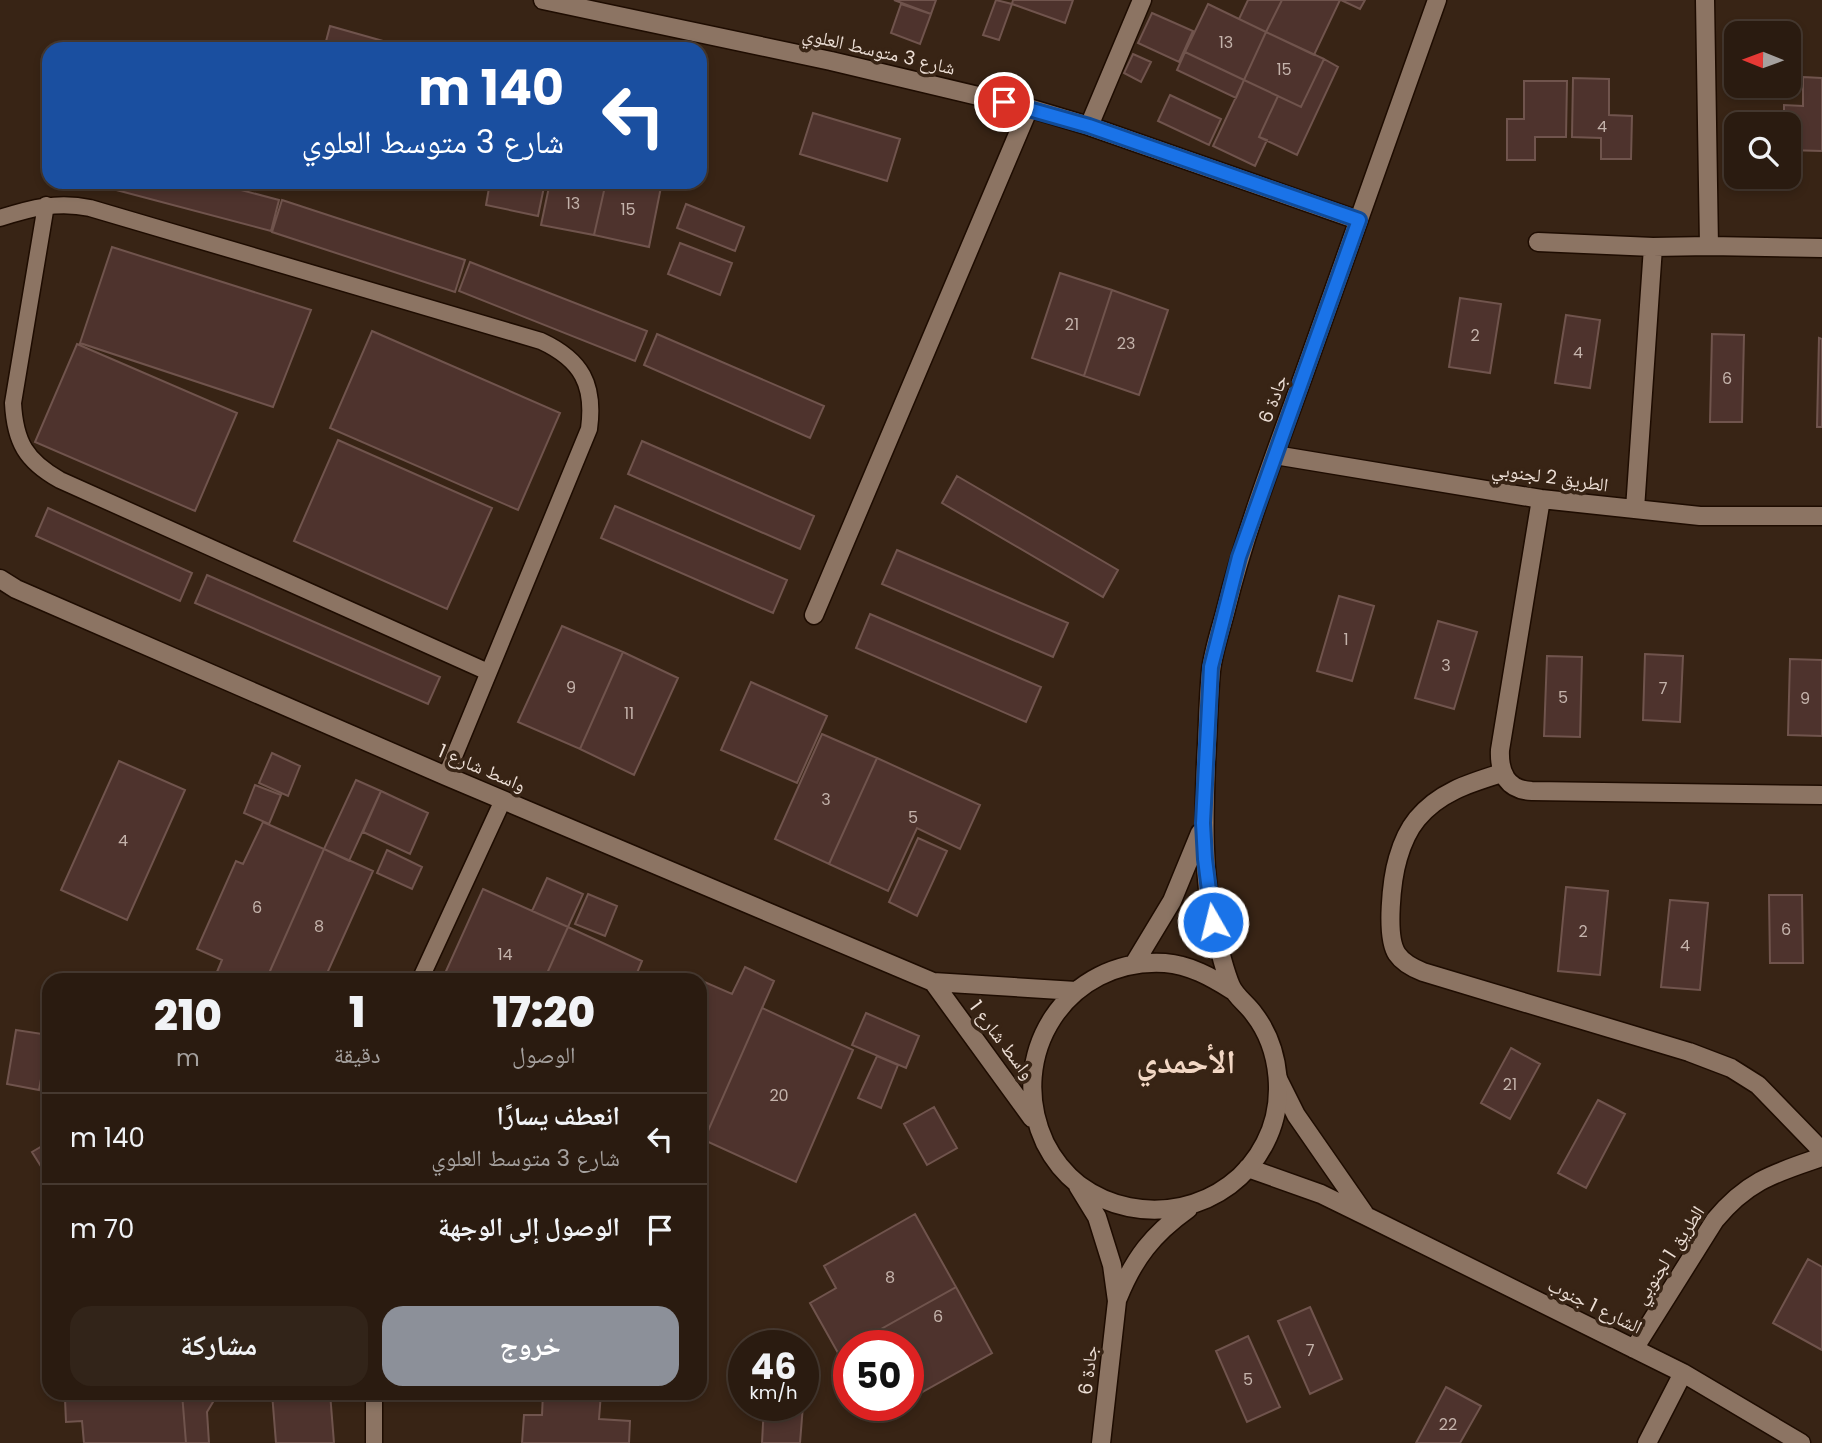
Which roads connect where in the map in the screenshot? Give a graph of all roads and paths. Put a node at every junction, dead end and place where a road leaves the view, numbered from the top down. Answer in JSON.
{"nodes":[{"id":1,"x":543,"y":0,"type":"edge"},
{"id":2,"x":1142,"y":0,"type":"edge"},
{"id":3,"x":1437,"y":0,"type":"edge"},
{"id":4,"x":1705,"y":0,"type":"edge"},
{"id":5,"x":1029,"y":108,"type":"junction"},
{"id":6,"x":1089,"y":126,"type":"junction"},
{"id":7,"x":46,"y":205,"type":"junction"},
{"id":8,"x":0,"y":218,"type":"edge"},
{"id":9,"x":1359,"y":220,"type":"junction"},
{"id":10,"x":1538,"y":242,"type":"dead end"},
{"id":11,"x":1709,"y":246,"type":"junction"},
{"id":12,"x":1653,"y":247,"type":"junction"},
{"id":13,"x":1822,"y":248,"type":"edge"},
{"id":14,"x":1275,"y":455,"type":"junction"},
{"id":15,"x":1541,"y":499,"type":"junction"},
{"id":16,"x":1635,"y":509,"type":"junction"},
{"id":17,"x":1822,"y":516,"type":"edge"},
{"id":18,"x":0,"y":579,"type":"edge"},
{"id":19,"x":8,"y":588,"type":"edge"},
{"id":20,"x":814,"y":615,"type":"dead end"},
{"id":21,"x":488,"y":672,"type":"junction"},
{"id":22,"x":1502,"y":773,"type":"junction"},
{"id":23,"x":446,"y":776,"type":"junction"},
{"id":24,"x":1822,"y":795,"type":"edge"},
{"id":25,"x":503,"y":800,"type":"junction"},
{"id":26,"x":1203,"y":823,"type":"junction"},
{"id":27,"x":1134,"y":964,"type":"junction"},
{"id":28,"x":423,"y":973,"type":"edge"},
{"id":29,"x":933,"y":982,"type":"junction"},
{"id":30,"x":1232,"y":990,"type":"junction"},
{"id":31,"x":1076,"y":991,"type":"junction"},
{"id":32,"x":1278,"y":1079,"type":"junction"},
{"id":33,"x":1036,"y":1124,"type":"junction"},
{"id":34,"x":1822,"y":1151,"type":"edge"},
{"id":35,"x":1822,"y":1157,"type":"edge"},
{"id":36,"x":1248,"y":1168,"type":"junction"},
{"id":37,"x":1075,"y":1182,"type":"junction"},
{"id":38,"x":1194,"y":1205,"type":"junction"},
{"id":39,"x":1366,"y":1216,"type":"junction"},
{"id":40,"x":1117,"y":1301,"type":"junction"},
{"id":41,"x":1634,"y":1349,"type":"junction"},
{"id":42,"x":1683,"y":1373,"type":"junction"},
{"id":43,"x":374,"y":1400,"type":"edge"},
{"id":44,"x":374,"y":1443,"type":"edge"},
{"id":45,"x":1101,"y":1443,"type":"edge"},
{"id":46,"x":1647,"y":1443,"type":"edge"},
{"id":47,"x":1801,"y":1443,"type":"edge"}],
"edges":[{"from":1,"to":5,"type":"street","name":"شارع 3 متوسط العلوي"},
{"from":2,"to":6,"type":"street"},
{"from":3,"to":9,"type":"street","name":"جادة 6"},
{"from":4,"to":11,"type":"street"},
{"from":5,"to":6,"type":"street","name":"شارع 3 متوسط العلوي"},
{"from":5,"to":20,"type":"street"},
{"from":6,"to":9,"type":"street","name":"شارع 3 متوسط العلوي"},
{"from":7,"to":8,"type":"lane"},
{"from":7,"to":21,"type":"lane"},
{"from":7,"to":21,"type":"lane"},
{"from":9,"to":14,"type":"street","name":"جادة 6"},
{"from":10,"to":12,"type":"street"},
{"from":11,"to":12,"type":"street"},
{"from":11,"to":13,"type":"street"},
{"from":12,"to":16,"type":"street"},
{"from":14,"to":15,"type":"street","name":"الطريق 2 لجنوبي"},
{"from":14,"to":26,"type":"street","name":"جادة 6"},
{"from":15,"to":16,"type":"street","name":"الطريق 2 لجنوبي"},
{"from":15,"to":22,"type":"street"},
{"from":16,"to":17,"type":"street","name":"الطريق 2 لجنوبي"},
{"from":18,"to":19,"type":"street","name":"واسط شارع 1"},
{"from":19,"to":23,"type":"street","name":"واسط شارع 1"},
{"from":21,"to":23,"type":"lane"},
{"from":22,"to":24,"type":"street"},
{"from":22,"to":34,"type":"street"},
{"from":23,"to":25,"type":"street","name":"واسط شارع 1"},
{"from":25,"to":28,"type":"lane"},
{"from":25,"to":29,"type":"street","name":"واسط شارع 1"},
{"from":26,"to":27,"type":"street","name":"جادة 6"},
{"from":26,"to":30,"type":"street","name":"جادة 6"},
{"from":27,"to":30,"type":"street"},
{"from":27,"to":31,"type":"street"},
{"from":29,"to":31,"type":"street","name":"واسط شارع 1"},
{"from":29,"to":33,"type":"street","name":"واسط شارع 1"},
{"from":30,"to":32,"type":"street"},
{"from":31,"to":33,"type":"street"},
{"from":32,"to":36,"type":"street"},
{"from":32,"to":39,"type":"street","name":"الشارع 1 جنوب"},
{"from":33,"to":37,"type":"street"},
{"from":35,"to":41,"type":"street","name":"الطريق 1 لجنوبي"},
{"from":36,"to":38,"type":"street"},
{"from":36,"to":39,"type":"street","name":"الشارع 1 جنوب"},
{"from":37,"to":38,"type":"street"},
{"from":37,"to":40,"type":"street","name":"جادة 6"},
{"from":38,"to":40,"type":"street","name":"جادة 6"},
{"from":39,"to":41,"type":"street","name":"الشارع 1 جنوب"},
{"from":40,"to":45,"type":"street","name":"جادة 6"},
{"from":41,"to":42,"type":"street","name":"الشارع 1 جنوب"},
{"from":42,"to":46,"type":"street"},
{"from":42,"to":47,"type":"street","name":"الشارع 1 جنوب"},
{"from":43,"to":44,"type":"lane"}]}
